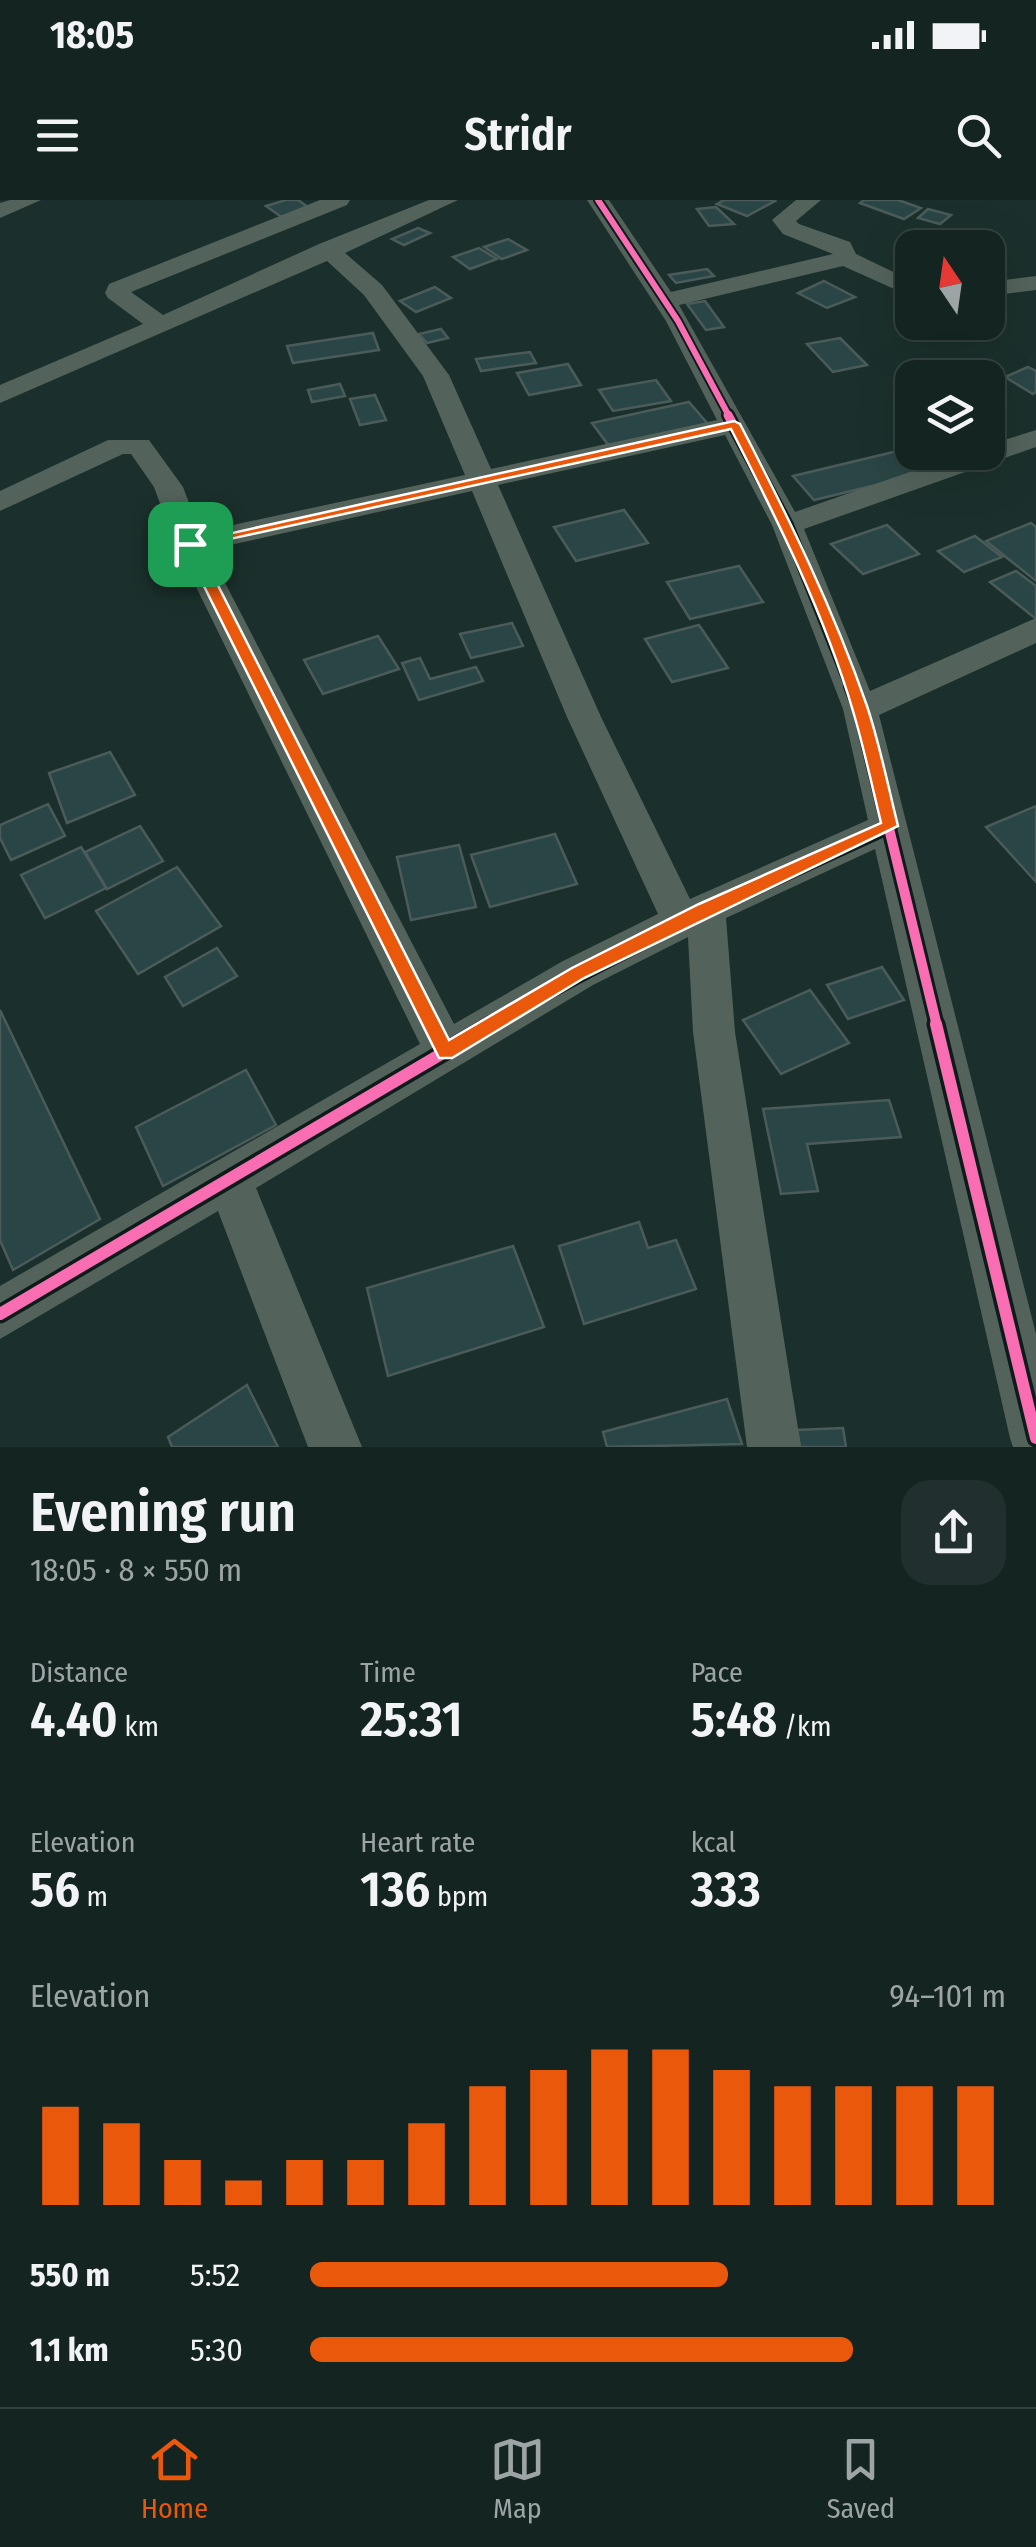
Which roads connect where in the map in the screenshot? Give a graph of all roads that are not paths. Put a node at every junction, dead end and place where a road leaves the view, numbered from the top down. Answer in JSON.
{"nodes":[{"id":1,"x":30,"y":200,"type":"edge"},
{"id":2,"x":340,"y":200,"type":"edge"},
{"id":3,"x":448,"y":200,"type":"edge"},
{"id":4,"x":598,"y":200,"type":"edge"},
{"id":5,"x":810,"y":200,"type":"edge"},
{"id":6,"x":0,"y":211,"type":"edge"},
{"id":7,"x":327,"y":249,"type":"junction"},
{"id":8,"x":846,"y":258,"type":"junction"},
{"id":9,"x":895,"y":282,"type":"edge"},
{"id":10,"x":1036,"y":283,"type":"edge"},
{"id":11,"x":1005,"y":287,"type":"edge"},
{"id":12,"x":664,"y":300,"type":"junction"},
{"id":13,"x":159,"y":324,"type":"junction"},
{"id":14,"x":0,"y":395,"type":"edge"},
{"id":15,"x":734,"y":424,"type":"junction"},
{"id":16,"x":1036,"y":438,"type":"edge"},
{"id":17,"x":481,"y":481,"type":"junction"},
{"id":18,"x":0,"y":502,"type":"edge"},
{"id":19,"x":786,"y":525,"type":"junction"},
{"id":20,"x":190,"y":544,"type":"junction"},
{"id":21,"x":1036,"y":629,"type":"edge"},
{"id":22,"x":860,"y":709,"type":"junction"},
{"id":23,"x":890,"y":826,"type":"junction"},
{"id":24,"x":693,"y":915,"type":"junction"},
{"id":25,"x":446,"y":1052,"type":"junction"},
{"id":26,"x":230,"y":1181,"type":"junction"},
{"id":27,"x":0,"y":1313,"type":"edge"},
{"id":28,"x":1022,"y":1313,"type":"edge"},
{"id":29,"x":1036,"y":1438,"type":"edge"},
{"id":30,"x":335,"y":1447,"type":"edge"},
{"id":31,"x":774,"y":1447,"type":"edge"}],
"edges":[{"from":1,"to":6,"type":"street"},
{"from":2,"to":13,"type":"street"},
{"from":3,"to":7,"type":"street"},
{"from":4,"to":12,"type":"street"},
{"from":5,"to":8,"type":"street"},
{"from":7,"to":13,"type":"street"},
{"from":7,"to":17,"type":"street"},
{"from":8,"to":9,"type":"street"},
{"from":8,"to":12,"type":"street"},
{"from":10,"to":11,"type":"street"},
{"from":12,"to":15,"type":"street"},
{"from":13,"to":14,"type":"street"},
{"from":15,"to":17,"type":"street"},
{"from":15,"to":19,"type":"street"},
{"from":16,"to":19,"type":"street"},
{"from":17,"to":20,"type":"street"},
{"from":17,"to":24,"type":"street"},
{"from":18,"to":20,"type":"street"},
{"from":19,"to":22,"type":"street"},
{"from":20,"to":25,"type":"street"},
{"from":21,"to":22,"type":"street"},
{"from":22,"to":23,"type":"street"},
{"from":23,"to":24,"type":"street"},
{"from":23,"to":28,"type":"street"},
{"from":24,"to":25,"type":"street"},
{"from":24,"to":31,"type":"street"},
{"from":25,"to":26,"type":"street"},
{"from":26,"to":27,"type":"street"},
{"from":26,"to":30,"type":"street"},
{"from":28,"to":29,"type":"street"}]}
